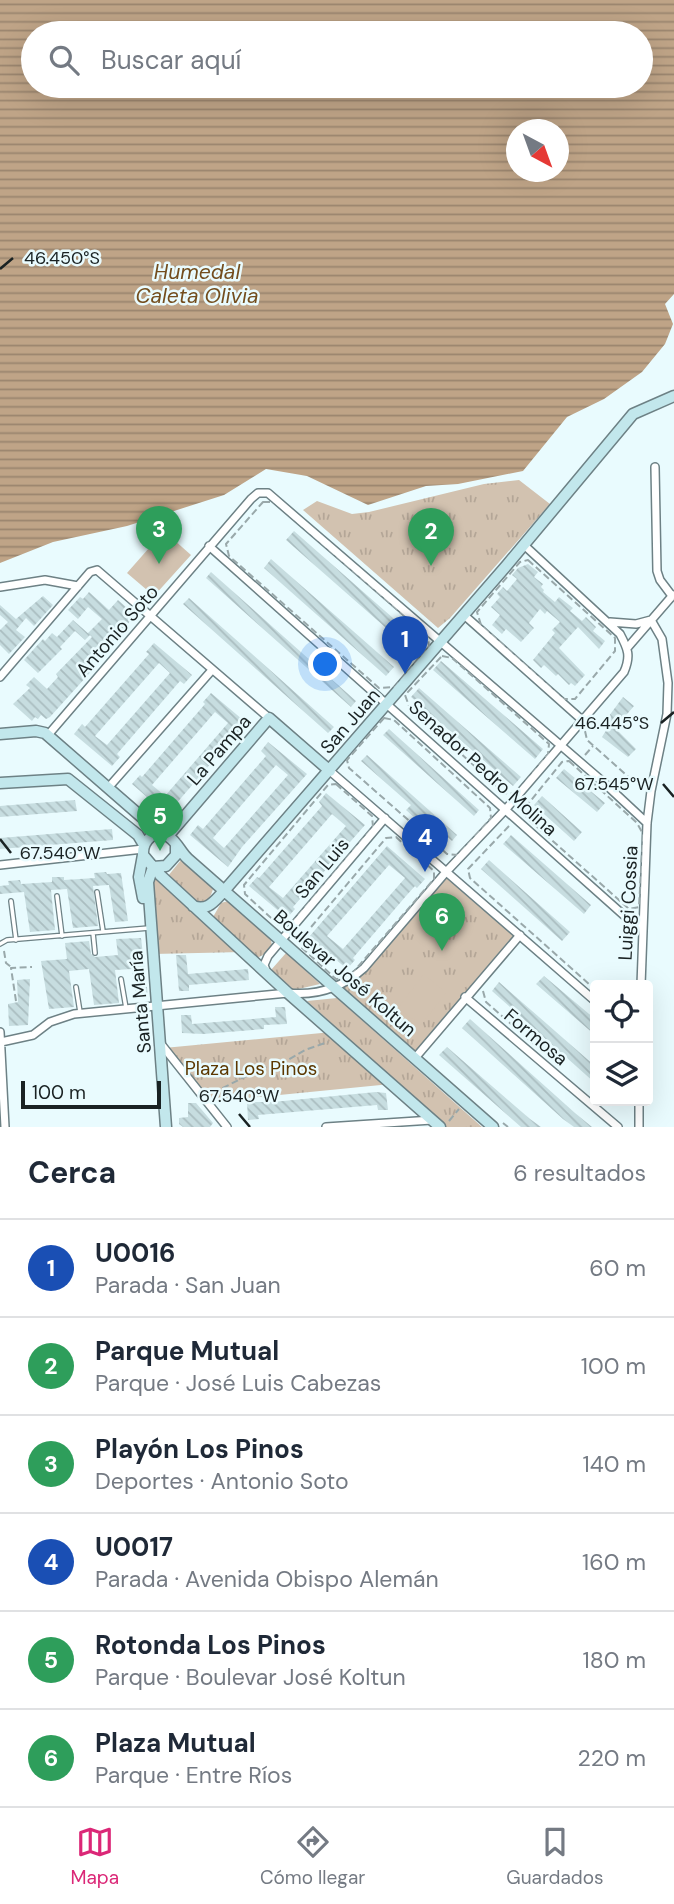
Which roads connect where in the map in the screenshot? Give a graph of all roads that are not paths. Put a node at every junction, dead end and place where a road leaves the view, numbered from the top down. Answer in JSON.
{"nodes":[{"id":1,"x":674,"y":396,"type":"edge"},
{"id":2,"x":655,"y":467,"type":"dead end"},
{"id":3,"x":524,"y":545,"type":"junction"},
{"id":4,"x":209,"y":546,"type":"junction"},
{"id":5,"x":78,"y":586,"type":"junction"},
{"id":6,"x":0,"y":587,"type":"edge"},
{"id":7,"x":673,"y":595,"type":"edge"},
{"id":8,"x":464,"y":615,"type":"junction"},
{"id":9,"x":151,"y":616,"type":"junction"},
{"id":10,"x":651,"y":620,"type":"junction"},
{"id":11,"x":608,"y":622,"type":"junction"},
{"id":12,"x":440,"y":642,"type":"junction"},
{"id":13,"x":628,"y":648,"type":"junction"},
{"id":14,"x":212,"y":670,"type":"junction"},
{"id":15,"x":0,"y":677,"type":"edge"},
{"id":16,"x":387,"y":704,"type":"junction"},
{"id":17,"x":270,"y":718,"type":"junction"},
{"id":18,"x":582,"y":720,"type":"junction"},
{"id":19,"x":42,"y":733,"type":"junction"},
{"id":20,"x":0,"y":734,"type":"edge"},
{"id":21,"x":560,"y":744,"type":"junction"},
{"id":22,"x":330,"y":771,"type":"junction"},
{"id":23,"x":0,"y":783,"type":"edge"},
{"id":24,"x":108,"y":788,"type":"junction"},
{"id":25,"x":506,"y":810,"type":"junction"},
{"id":26,"x":385,"y":818,"type":"junction"},
{"id":27,"x":648,"y":823,"type":"junction"},
{"id":28,"x":168,"y":838,"type":"junction"},
{"id":29,"x":143,"y":850,"type":"junction"},
{"id":30,"x":0,"y":865,"type":"edge"},
{"id":31,"x":155,"y":867,"type":"junction"},
{"id":32,"x":446,"y":872,"type":"junction"},
{"id":33,"x":224,"y":891,"type":"junction"},
{"id":34,"x":97,"y":892,"type":"dead end"},
{"id":35,"x":57,"y":896,"type":"dead end"},
{"id":36,"x":10,"y":901,"type":"dead end"},
{"id":37,"x":193,"y":906,"type":"junction"},
{"id":38,"x":150,"y":922,"type":"junction"},
{"id":39,"x":642,"y":928,"type":"junction"},
{"id":40,"x":103,"y":932,"type":"junction"},
{"id":41,"x":93,"y":933,"type":"junction"},
{"id":42,"x":520,"y":935,"type":"junction"},
{"id":43,"x":62,"y":936,"type":"junction"},
{"id":44,"x":16,"y":940,"type":"junction"},
{"id":45,"x":281,"y":940,"type":"junction"},
{"id":46,"x":1,"y":944,"type":"edge"},
{"id":47,"x":95,"y":953,"type":"dead end"},
{"id":48,"x":267,"y":974,"type":"junction"},
{"id":49,"x":121,"y":979,"type":"dead end"},
{"id":50,"x":641,"y":980,"type":"edge"},
{"id":51,"x":75,"y":987,"type":"dead end"},
{"id":52,"x":335,"y":988,"type":"junction"},
{"id":53,"x":288,"y":993,"type":"junction"},
{"id":54,"x":590,"y":997,"type":"edge"},
{"id":55,"x":465,"y":998,"type":"junction"},
{"id":56,"x":158,"y":1007,"type":"junction"},
{"id":57,"x":127,"y":1010,"type":"junction"},
{"id":58,"x":80,"y":1014,"type":"junction"},
{"id":59,"x":0,"y":1032,"type":"edge"},
{"id":60,"x":1,"y":1042,"type":"edge"},
{"id":61,"x":161,"y":1044,"type":"junction"},
{"id":62,"x":1,"y":1054,"type":"edge"},
{"id":63,"x":415,"y":1058,"type":"junction"},
{"id":64,"x":639,"y":1106,"type":"edge"},
{"id":65,"x":496,"y":1123,"type":"edge"},
{"id":66,"x":438,"y":1124,"type":"edge"},
{"id":67,"x":5,"y":1127,"type":"edge"},
{"id":68,"x":166,"y":1127,"type":"edge"},
{"id":69,"x":228,"y":1127,"type":"edge"},
{"id":70,"x":326,"y":1127,"type":"edge"},
{"id":71,"x":618,"y":1127,"type":"edge"},
{"id":72,"x":639,"y":1127,"type":"edge"}],
"edges":[{"from":1,"to":3,"type":"street","name":"San Juan"},
{"from":2,"to":7,"type":"street"},
{"from":3,"to":8,"type":"street","name":"San Juan"},
{"from":3,"to":11,"type":"street"},
{"from":4,"to":9,"type":"street","name":"Antonio Soto"},
{"from":4,"to":12,"type":"street","name":"Antonio Soto"},
{"from":4,"to":16,"type":"street","name":"Senador Pedro Molina"},
{"from":5,"to":6,"type":"street"},
{"from":5,"to":9,"type":"street"},
{"from":5,"to":15,"type":"street"},
{"from":7,"to":10,"type":"street"},
{"from":8,"to":12,"type":"street","name":"San Juan"},
{"from":8,"to":18,"type":"street"},
{"from":9,"to":14,"type":"street"},
{"from":9,"to":19,"type":"street","name":"Antonio Soto"},
{"from":10,"to":11,"type":"street"},
{"from":10,"to":13,"type":"street"},
{"from":10,"to":27,"type":"street","name":"Luiggi Cossia"},
{"from":11,"to":13,"type":"street"},
{"from":12,"to":16,"type":"street","name":"San Juan"},
{"from":12,"to":21,"type":"street"},
{"from":13,"to":18,"type":"street"},
{"from":14,"to":17,"type":"street"},
{"from":14,"to":24,"type":"street"},
{"from":16,"to":22,"type":"street","name":"San Juan"},
{"from":16,"to":25,"type":"street","name":"Senador Pedro Molina"},
{"from":17,"to":22,"type":"street"},
{"from":17,"to":28,"type":"street","name":"La Pampa"},
{"from":18,"to":21,"type":"street"},
{"from":19,"to":20,"type":"street"},
{"from":19,"to":24,"type":"street","name":"Boulevar José Koltun"},
{"from":21,"to":25,"type":"street"},
{"from":21,"to":27,"type":"street"},
{"from":22,"to":26,"type":"street"},
{"from":22,"to":33,"type":"street","name":"San Juan"},
{"from":23,"to":29,"type":"street"},
{"from":24,"to":28,"type":"street","name":"Boulevar José Koltun"},
{"from":25,"to":32,"type":"street"},
{"from":25,"to":39,"type":"street","name":"Senador Pedro Molina"},
{"from":26,"to":32,"type":"street"},
{"from":26,"to":45,"type":"street","name":"San Luis"},
{"from":27,"to":39,"type":"street","name":"Luiggi Cossia"},
{"from":28,"to":29,"type":"street"},
{"from":28,"to":31,"type":"street"},
{"from":28,"to":33,"type":"street","name":"Boulevar José Koltun"},
{"from":29,"to":30,"type":"street"},
{"from":29,"to":31,"type":"street"},
{"from":29,"to":38,"type":"street","name":"Santa María"},
{"from":31,"to":37,"type":"street"},
{"from":31,"to":38,"type":"street","name":"Santa María"},
{"from":32,"to":42,"type":"street"},
{"from":32,"to":52,"type":"street"},
{"from":33,"to":37,"type":"street","name":"San Juan"},
{"from":33,"to":45,"type":"street","name":"Boulevar José Koltun"},
{"from":34,"to":40,"type":"lane"},
{"from":35,"to":43,"type":"lane"},
{"from":36,"to":44,"type":"lane"},
{"from":37,"to":48,"type":"street"},
{"from":38,"to":40,"type":"lane"},
{"from":38,"to":56,"type":"street","name":"Santa María"},
{"from":39,"to":50,"type":"street","name":"Luiggi Cossia"},
{"from":40,"to":41,"type":"lane"},
{"from":41,"to":43,"type":"lane"},
{"from":41,"to":47,"type":"lane"},
{"from":42,"to":54,"type":"street"},
{"from":42,"to":55,"type":"street"},
{"from":43,"to":44,"type":"lane"},
{"from":44,"to":46,"type":"lane"},
{"from":45,"to":48,"type":"street","name":"San Luis"},
{"from":45,"to":52,"type":"street","name":"Boulevar José Koltun"},
{"from":48,"to":53,"type":"street"},
{"from":49,"to":57,"type":"lane"},
{"from":51,"to":58,"type":"lane"},
{"from":52,"to":53,"type":"street"},
{"from":52,"to":63,"type":"street","name":"Boulevar José Koltun"},
{"from":53,"to":56,"type":"street"},
{"from":53,"to":66,"type":"street"},
{"from":55,"to":63,"type":"street"},
{"from":55,"to":71,"type":"street","name":"Formosa"},
{"from":56,"to":57,"type":"street"},
{"from":56,"to":61,"type":"street","name":"Santa María"},
{"from":57,"to":58,"type":"street"},
{"from":58,"to":60,"type":"street"},
{"from":59,"to":60,"type":"street"},
{"from":60,"to":62,"type":"street"},
{"from":61,"to":68,"type":"street","name":"Santa María"},
{"from":61,"to":69,"type":"street"},
{"from":62,"to":67,"type":"street"},
{"from":63,"to":65,"type":"street","name":"Boulevar José Koltun"},
{"from":64,"to":72,"type":"street"},
{"from":66,"to":70,"type":"street"}]}
